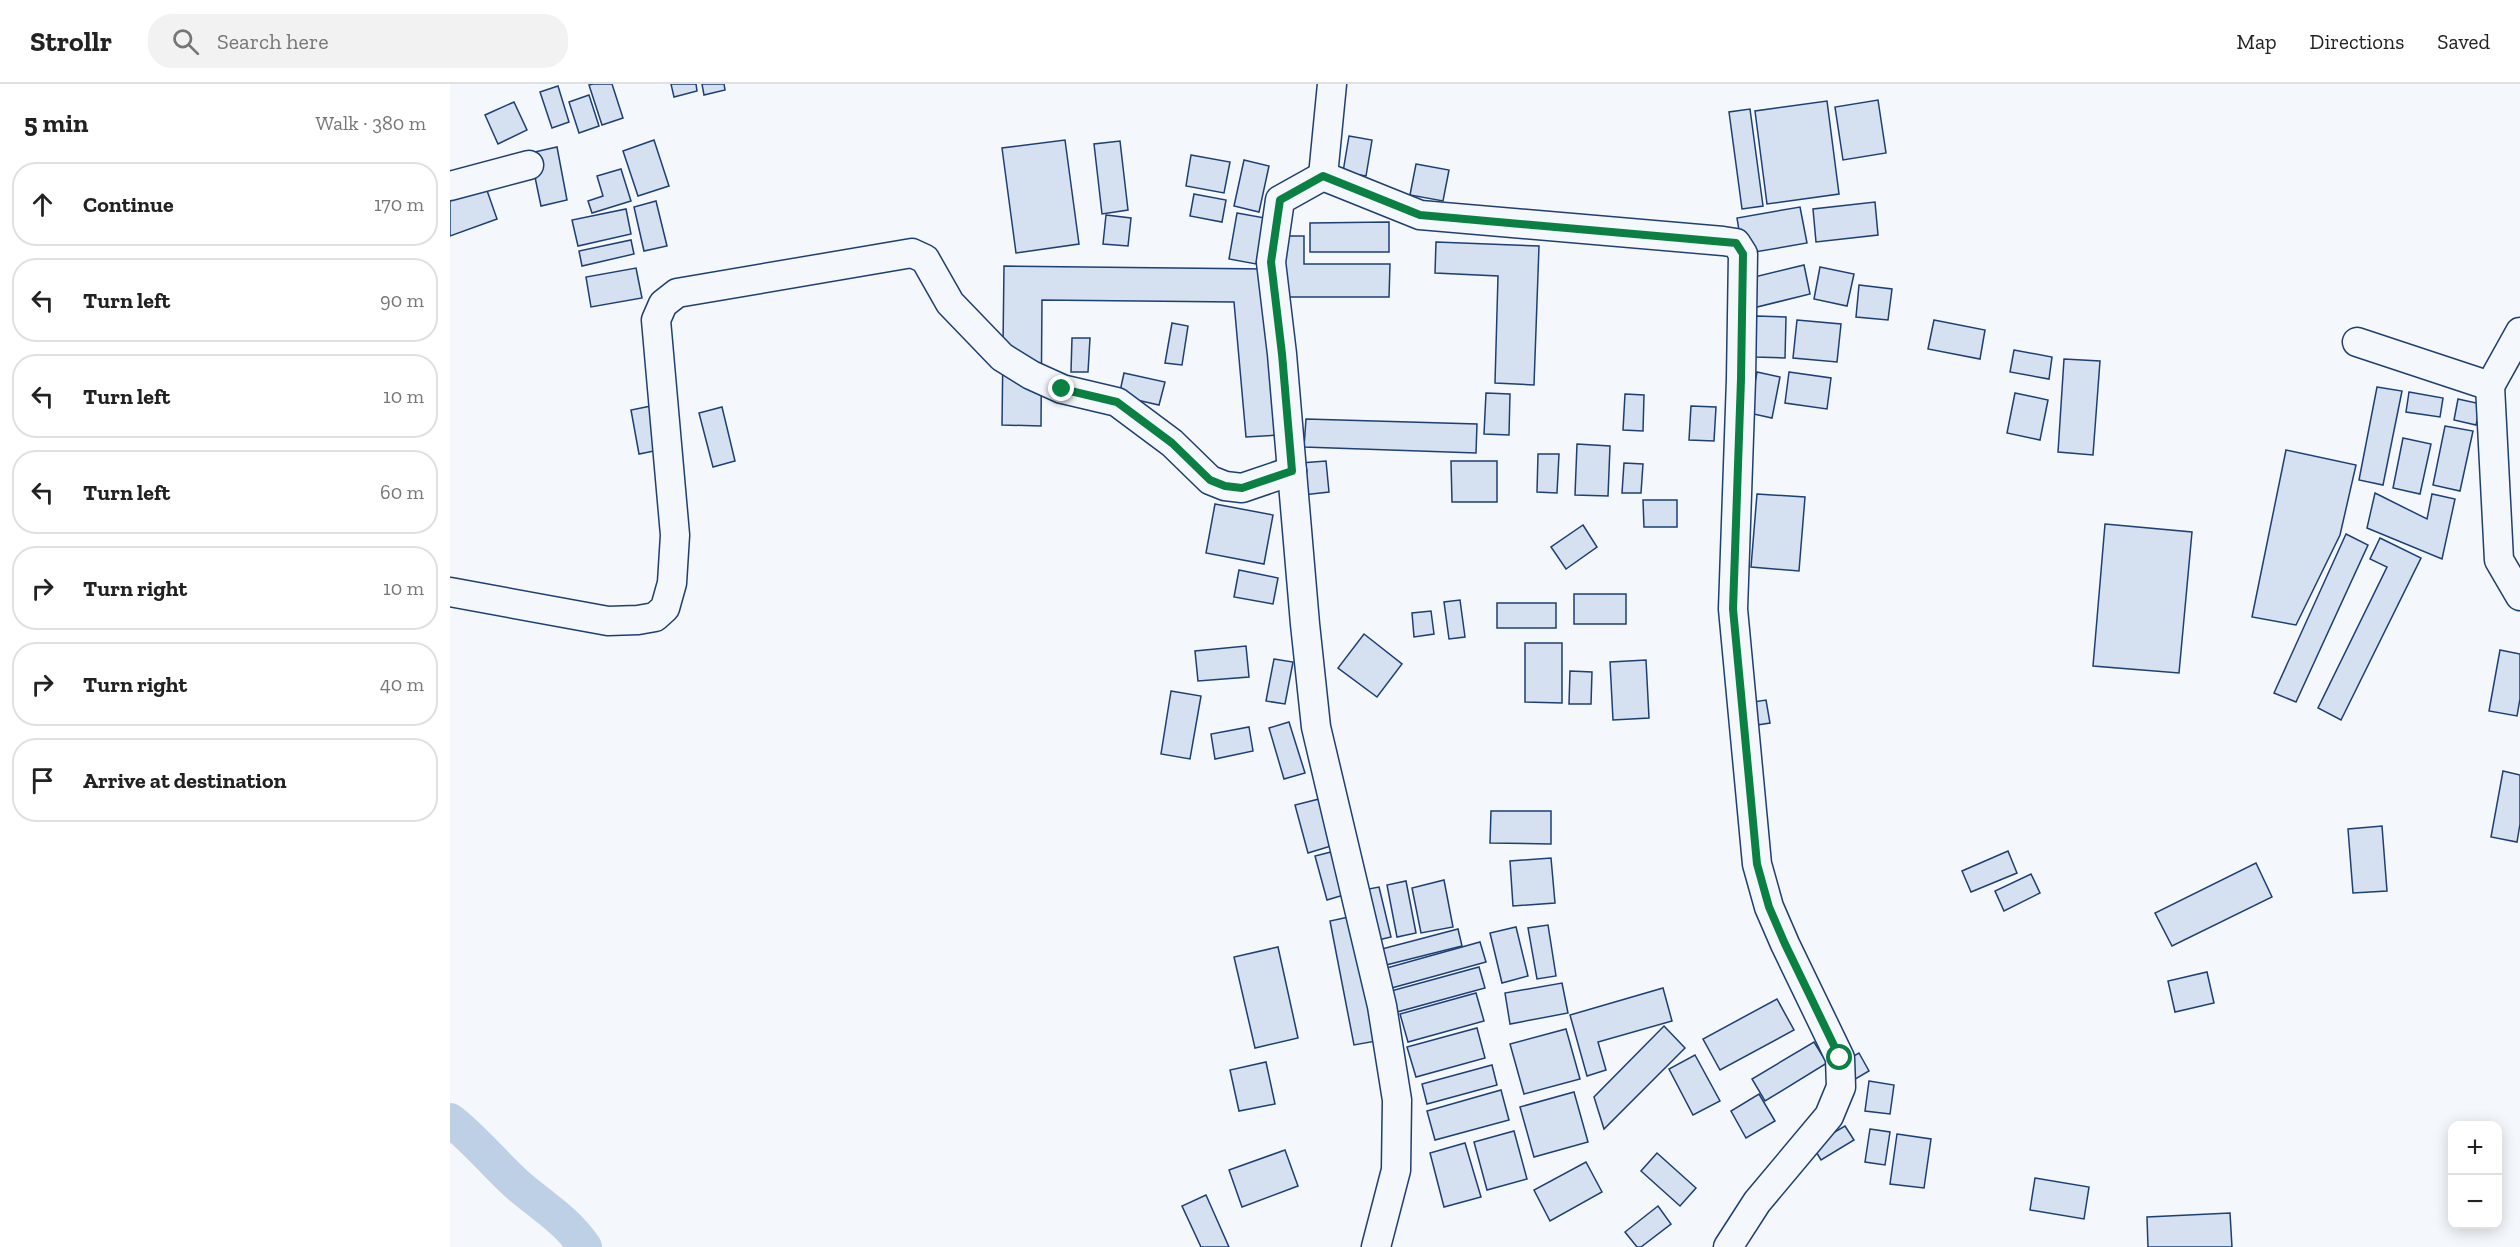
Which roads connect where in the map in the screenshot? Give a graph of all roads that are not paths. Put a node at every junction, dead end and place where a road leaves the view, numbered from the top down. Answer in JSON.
{"nodes":[{"id":1,"x":1332,"y":84,"type":"edge"},
{"id":2,"x":529,"y":165,"type":"dead end"},
{"id":3,"x":1323,"y":176,"type":"junction"},
{"id":4,"x":450,"y":186,"type":"edge"},
{"id":5,"x":2520,"y":332,"type":"edge"},
{"id":6,"x":2357,"y":342,"type":"dead end"},
{"id":7,"x":2490,"y":386,"type":"junction"},
{"id":8,"x":1292,"y":471,"type":"junction"},
{"id":9,"x":450,"y":592,"type":"edge"},
{"id":10,"x":2520,"y":596,"type":"edge"},
{"id":11,"x":1376,"y":1247,"type":"edge"},
{"id":12,"x":1728,"y":1247,"type":"edge"}],
"edges":[{"from":1,"to":3,"type":"street"},
{"from":2,"to":4,"type":"street"},
{"from":3,"to":8,"type":"street"},
{"from":3,"to":12,"type":"street"},
{"from":5,"to":7,"type":"street"},
{"from":6,"to":7,"type":"street"},
{"from":7,"to":10,"type":"street"},
{"from":8,"to":9,"type":"street"},
{"from":8,"to":11,"type":"street"}]}
